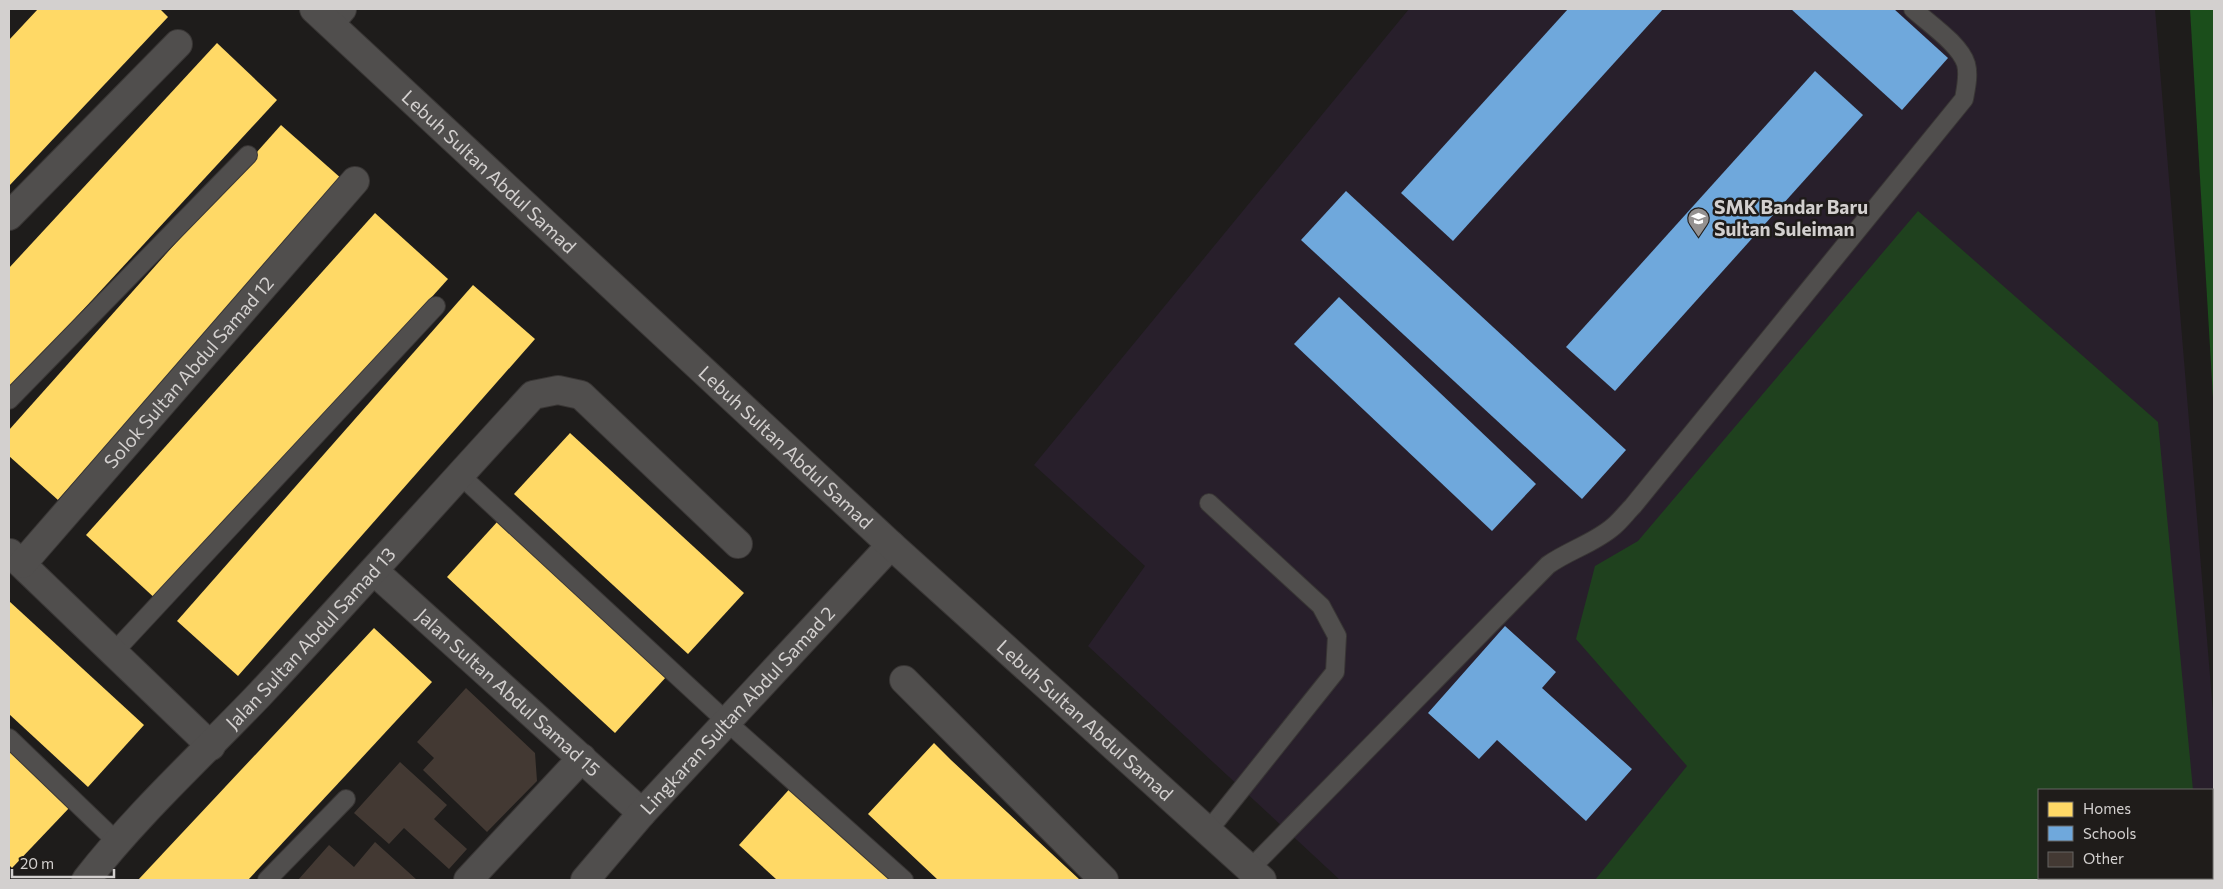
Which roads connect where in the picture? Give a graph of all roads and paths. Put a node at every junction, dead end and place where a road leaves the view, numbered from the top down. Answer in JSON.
{"nodes":[{"id":1,"x":1913,"y":9,"type":"edge"},
{"id":2,"x":329,"y":13,"type":"edge"},
{"id":3,"x":178,"y":44,"type":"dead end"},
{"id":4,"x":248,"y":155,"type":"dead end"},
{"id":5,"x":355,"y":182,"type":"dead end"},
{"id":6,"x":9,"y":216,"type":"edge"},
{"id":7,"x":436,"y":306,"type":"dead end"},
{"id":8,"x":9,"y":400,"type":"edge"},
{"id":9,"x":460,"y":475,"type":"junction"},
{"id":10,"x":1210,"y":503,"type":"dead end"},
{"id":11,"x":738,"y":544,"type":"dead end"},
{"id":12,"x":892,"y":545,"type":"junction"},
{"id":13,"x":16,"y":558,"type":"edge"},
{"id":14,"x":374,"y":571,"type":"junction"},
{"id":15,"x":114,"y":652,"type":"junction"},
{"id":16,"x":904,"y":680,"type":"dead end"},
{"id":17,"x":726,"y":722,"type":"junction"},
{"id":18,"x":9,"y":738,"type":"edge"},
{"id":19,"x":211,"y":746,"type":"junction"},
{"id":20,"x":582,"y":758,"type":"junction"},
{"id":21,"x":346,"y":799,"type":"dead end"},
{"id":22,"x":642,"y":812,"type":"junction"},
{"id":23,"x":1208,"y":831,"type":"junction"},
{"id":24,"x":116,"y":841,"type":"junction"},
{"id":25,"x":1256,"y":875,"type":"edge"},
{"id":26,"x":86,"y":880,"type":"edge"},
{"id":27,"x":267,"y":880,"type":"edge"},
{"id":28,"x":468,"y":880,"type":"edge"},
{"id":29,"x":586,"y":880,"type":"edge"},
{"id":30,"x":904,"y":880,"type":"edge"},
{"id":31,"x":1104,"y":880,"type":"edge"}],
"edges":[{"from":1,"to":25,"type":"lane"},
{"from":2,"to":12,"type":"street","name":"Lebuh Sultan Abdul Samad"},
{"from":3,"to":6,"type":"street"},
{"from":4,"to":8,"type":"lane"},
{"from":5,"to":13,"type":"street","name":"Solok Sultan Abdul Samad 12"},
{"from":7,"to":15,"type":"lane"},
{"from":9,"to":11,"type":"street","name":"Jalan Sultan Abdul Samad 13"},
{"from":9,"to":14,"type":"street","name":"Jalan Sultan Abdul Samad 13"},
{"from":9,"to":17,"type":"lane"},
{"from":10,"to":23,"type":"lane"},
{"from":12,"to":17,"type":"street","name":"Lingkaran Sultan Abdul Samad 2"},
{"from":12,"to":23,"type":"street","name":"Lebuh Sultan Abdul Samad"},
{"from":13,"to":15,"type":"street"},
{"from":14,"to":19,"type":"street","name":"Jalan Sultan Abdul Samad 13"},
{"from":14,"to":20,"type":"street","name":"Jalan Sultan Abdul Samad 15"},
{"from":15,"to":19,"type":"street"},
{"from":16,"to":31,"type":"street"},
{"from":17,"to":22,"type":"street","name":"Lingkaran Sultan Abdul Samad 2"},
{"from":17,"to":30,"type":"lane"},
{"from":18,"to":24,"type":"lane"},
{"from":19,"to":24,"type":"street","name":"Jalan Sultan Abdul Samad 13"},
{"from":20,"to":22,"type":"street","name":"Jalan Sultan Abdul Samad 15"},
{"from":20,"to":28,"type":"street"},
{"from":21,"to":27,"type":"lane"},
{"from":22,"to":29,"type":"street","name":"Lingkaran Sultan Abdul Samad 2"},
{"from":23,"to":25,"type":"street","name":"Lebuh Sultan Abdul Samad"},
{"from":24,"to":26,"type":"street","name":"Jalan Sultan Abdul Samad 13"}]}
